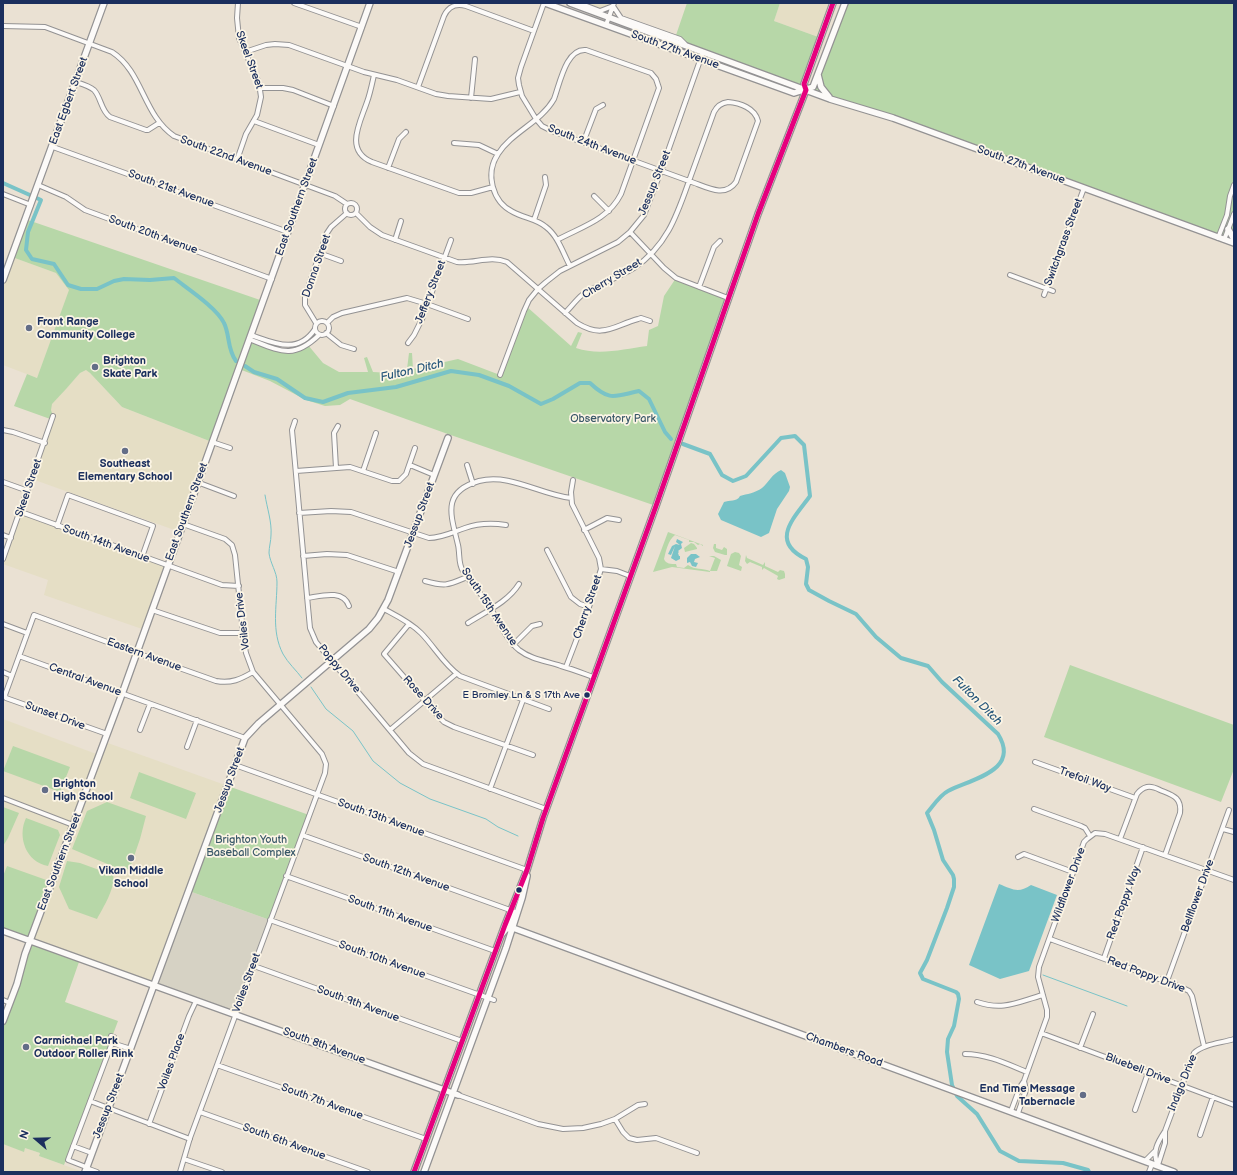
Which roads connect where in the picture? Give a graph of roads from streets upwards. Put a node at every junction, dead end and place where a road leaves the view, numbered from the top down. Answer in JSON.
{"nodes":[{"id":1,"x":104,"y":3,"type":"edge"},
{"id":2,"x":238,"y":3,"type":"edge"},
{"id":3,"x":294,"y":3,"type":"edge"},
{"id":4,"x":370,"y":3,"type":"edge"},
{"id":5,"x":544,"y":3,"type":"edge"},
{"id":6,"x":570,"y":3,"type":"edge"},
{"id":7,"x":579,"y":3,"type":"edge"},
{"id":8,"x":833,"y":3,"type":"edge"},
{"id":9,"x":845,"y":3,"type":"edge"},
{"id":10,"x":614,"y":4,"type":"edge"},
{"id":11,"x":451,"y":5,"type":"edge"},
{"id":12,"x":609,"y":17,"type":"junction"},
{"id":13,"x":606,"y":25,"type":"junction"},
{"id":14,"x":3,"y":26,"type":"edge"},
{"id":15,"x":362,"y":27,"type":"junction"},
{"id":16,"x":534,"y":31,"type":"junction"},
{"id":17,"x":90,"y":43,"type":"junction"},
{"id":18,"x":687,"y":46,"type":"junction"},
{"id":19,"x":245,"y":52,"type":"junction"},
{"id":20,"x":703,"y":52,"type":"junction"},
{"id":21,"x":475,"y":59,"type":"dead end"},
{"id":22,"x":701,"y":59,"type":"junction"},
{"id":23,"x":348,"y":66,"type":"junction"},
{"id":24,"x":818,"y":74,"type":"junction"},
{"id":25,"x":374,"y":75,"type":"junction"},
{"id":26,"x":76,"y":82,"type":"junction"},
{"id":27,"x":418,"y":87,"type":"junction"},
{"id":28,"x":260,"y":88,"type":"junction"},
{"id":29,"x":806,"y":90,"type":"junction"},
{"id":30,"x":520,"y":92,"type":"junction"},
{"id":31,"x":471,"y":98,"type":"junction"},
{"id":32,"x":830,"y":99,"type":"junction"},
{"id":33,"x":603,"y":105,"type":"dead end"},
{"id":34,"x":334,"y":106,"type":"junction"},
{"id":35,"x":536,"y":119,"type":"junction"},
{"id":36,"x":254,"y":121,"type":"junction"},
{"id":37,"x":159,"y":123,"type":"junction"},
{"id":38,"x":406,"y":132,"type":"dead end"},
{"id":39,"x":454,"y":143,"type":"dead end"},
{"id":40,"x":583,"y":143,"type":"junction"},
{"id":41,"x":319,"y":145,"type":"junction"},
{"id":42,"x":53,"y":147,"type":"junction"},
{"id":43,"x":498,"y":154,"type":"junction"},
{"id":44,"x":237,"y":160,"type":"junction"},
{"id":45,"x":633,"y":160,"type":"junction"},
{"id":46,"x":388,"y":168,"type":"junction"},
{"id":47,"x":661,"y":171,"type":"junction"},
{"id":48,"x":545,"y":177,"type":"dead end"},
{"id":49,"x":689,"y":181,"type":"junction"},
{"id":50,"x":38,"y":185,"type":"junction"},
{"id":51,"x":305,"y":185,"type":"junction"},
{"id":52,"x":1234,"y":185,"type":"edge"},
{"id":53,"x":493,"y":187,"type":"junction"},
{"id":54,"x":1084,"y":188,"type":"junction"},
{"id":55,"x":732,"y":190,"type":"joint"},
{"id":56,"x":3,"y":194,"type":"edge"},
{"id":57,"x":594,"y":196,"type":"dead end"},
{"id":58,"x":32,"y":202,"type":"junction"},
{"id":59,"x":347,"y":204,"type":"junction"},
{"id":60,"x":609,"y":211,"type":"junction"},
{"id":61,"x":347,"y":213,"type":"junction"},
{"id":62,"x":356,"y":213,"type":"junction"},
{"id":63,"x":1234,"y":214,"type":"edge"},
{"id":64,"x":534,"y":220,"type":"junction"},
{"id":65,"x":401,"y":221,"type":"dead end"},
{"id":66,"x":1228,"y":229,"type":"junction"},
{"id":67,"x":288,"y":232,"type":"junction"},
{"id":68,"x":630,"y":232,"type":"junction"},
{"id":69,"x":1221,"y":239,"type":"junction"},
{"id":70,"x":1234,"y":239,"type":"edge"},
{"id":71,"x":395,"y":240,"type":"junction"},
{"id":72,"x":450,"y":240,"type":"dead end"},
{"id":73,"x":557,"y":240,"type":"junction"},
{"id":74,"x":720,"y":241,"type":"dead end"},
{"id":75,"x":1234,"y":243,"type":"edge"},
{"id":76,"x":319,"y":253,"type":"junction"},
{"id":77,"x":651,"y":254,"type":"junction"},
{"id":78,"x":444,"y":258,"type":"junction"},
{"id":79,"x":341,"y":260,"type":"dead end"},
{"id":80,"x":570,"y":266,"type":"junction"},
{"id":81,"x":1010,"y":276,"type":"dead end"},
{"id":82,"x":272,"y":279,"type":"junction"},
{"id":83,"x":3,"y":280,"type":"edge"},
{"id":84,"x":699,"y":287,"type":"junction"},
{"id":85,"x":538,"y":289,"type":"junction"},
{"id":86,"x":1047,"y":289,"type":"junction"},
{"id":87,"x":1053,"y":291,"type":"dead end"},
{"id":88,"x":1044,"y":295,"type":"dead end"},
{"id":89,"x":728,"y":298,"type":"junction"},
{"id":90,"x":427,"y":304,"type":"junction"},
{"id":91,"x":566,"y":313,"type":"junction"},
{"id":92,"x":468,"y":319,"type":"dead end"},
{"id":93,"x":650,"y":321,"type":"dead end"},
{"id":94,"x":316,"y":323,"type":"junction"},
{"id":95,"x":327,"y":323,"type":"junction"},
{"id":96,"x":314,"y":330,"type":"junction"},
{"id":97,"x":326,"y":333,"type":"junction"},
{"id":98,"x":319,"y":335,"type":"junction"},
{"id":99,"x":250,"y":337,"type":"junction"},
{"id":100,"x":408,"y":343,"type":"dead end"},
{"id":101,"x":354,"y":349,"type":"dead end"},
{"id":102,"x":500,"y":375,"type":"dead end"},
{"id":103,"x":53,"y":416,"type":"dead end"},
{"id":104,"x":295,"y":421,"type":"dead end"},
{"id":105,"x":338,"y":426,"type":"dead end"},
{"id":106,"x":3,"y":430,"type":"edge"},
{"id":107,"x":376,"y":433,"type":"dead end"},
{"id":108,"x":448,"y":438,"type":"dead end"},
{"id":109,"x":212,"y":442,"type":"junction"},
{"id":110,"x":44,"y":443,"type":"junction"},
{"id":111,"x":230,"y":448,"type":"dead end"},
{"id":112,"x":415,"y":448,"type":"dead end"},
{"id":113,"x":410,"y":465,"type":"junction"},
{"id":114,"x":467,"y":465,"type":"dead end"},
{"id":115,"x":336,"y":468,"type":"junction"},
{"id":116,"x":296,"y":471,"type":"junction"},
{"id":117,"x":363,"y":471,"type":"junction"},
{"id":118,"x":434,"y":475,"type":"junction"},
{"id":119,"x":573,"y":480,"type":"dead end"},
{"id":120,"x":3,"y":482,"type":"edge"},
{"id":121,"x":198,"y":482,"type":"junction"},
{"id":122,"x":473,"y":484,"type":"junction"},
{"id":123,"x":28,"y":491,"type":"junction"},
{"id":124,"x":234,"y":496,"type":"dead end"},
{"id":125,"x":571,"y":498,"type":"junction"},
{"id":126,"x":21,"y":512,"type":"junction"},
{"id":127,"x":299,"y":513,"type":"junction"},
{"id":128,"x":619,"y":520,"type":"dead end"},
{"id":129,"x":183,"y":524,"type":"junction"},
{"id":130,"x":57,"y":526,"type":"junction"},
{"id":131,"x":506,"y":526,"type":"dead end"},
{"id":132,"x":584,"y":530,"type":"junction"},
{"id":133,"x":454,"y":532,"type":"junction"},
{"id":134,"x":413,"y":533,"type":"junction"},
{"id":135,"x":3,"y":535,"type":"edge"},
{"id":136,"x":11,"y":538,"type":"junction"},
{"id":137,"x":547,"y":550,"type":"dead end"},
{"id":138,"x":303,"y":556,"type":"junction"},
{"id":139,"x":142,"y":557,"type":"junction"},
{"id":140,"x":3,"y":559,"type":"edge"},
{"id":141,"x":168,"y":566,"type":"junction"},
{"id":142,"x":601,"y":569,"type":"junction"},
{"id":143,"x":399,"y":572,"type":"junction"},
{"id":144,"x":630,"y":576,"type":"junction"},
{"id":145,"x":467,"y":577,"type":"junction"},
{"id":146,"x":425,"y":581,"type":"dead end"},
{"id":147,"x":519,"y":584,"type":"dead end"},
{"id":148,"x":239,"y":586,"type":"junction"},
{"id":149,"x":307,"y":598,"type":"junction"},
{"id":150,"x":349,"y":606,"type":"dead end"},
{"id":151,"x":491,"y":608,"type":"junction"},
{"id":152,"x":589,"y":608,"type":"junction"},
{"id":153,"x":384,"y":609,"type":"junction"},
{"id":154,"x":152,"y":610,"type":"junction"},
{"id":155,"x":468,"y":622,"type":"dead end"},
{"id":156,"x":3,"y":624,"type":"edge"},
{"id":157,"x":409,"y":624,"type":"junction"},
{"id":158,"x":540,"y":624,"type":"dead end"},
{"id":159,"x":243,"y":633,"type":"junction"},
{"id":160,"x":27,"y":634,"type":"junction"},
{"id":161,"x":513,"y":644,"type":"junction"},
{"id":162,"x":137,"y":653,"type":"junction"},
{"id":163,"x":19,"y":656,"type":"junction"},
{"id":164,"x":331,"y":661,"type":"junction"},
{"id":165,"x":566,"y":668,"type":"junction"},
{"id":166,"x":3,"y":672,"type":"edge"},
{"id":167,"x":253,"y":672,"type":"junction"},
{"id":168,"x":456,"y":674,"type":"junction"},
{"id":169,"x":12,"y":676,"type":"junction"},
{"id":170,"x":593,"y":677,"type":"junction"},
{"id":171,"x":122,"y":694,"type":"junction"},
{"id":172,"x":523,"y":700,"type":"junction"},
{"id":173,"x":424,"y":701,"type":"junction"},
{"id":174,"x":150,"y":704,"type":"junction"},
{"id":175,"x":280,"y":705,"type":"junction"},
{"id":176,"x":549,"y":710,"type":"dead end"},
{"id":177,"x":197,"y":720,"type":"junction"},
{"id":178,"x":140,"y":730,"type":"dead end"},
{"id":179,"x":390,"y":730,"type":"junction"},
{"id":180,"x":108,"y":734,"type":"junction"},
{"id":181,"x":245,"y":738,"type":"junction"},
{"id":182,"x":506,"y":746,"type":"junction"},
{"id":183,"x":187,"y":747,"type":"dead end"},
{"id":184,"x":533,"y":755,"type":"dead end"},
{"id":185,"x":1035,"y":762,"type":"dead end"},
{"id":186,"x":235,"y":765,"type":"junction"},
{"id":187,"x":490,"y":789,"type":"junction"},
{"id":188,"x":316,"y":795,"type":"junction"},
{"id":189,"x":3,"y":798,"type":"edge"},
{"id":190,"x":1135,"y":798,"type":"junction"},
{"id":191,"x":546,"y":809,"type":"junction"},
{"id":192,"x":1034,"y":809,"type":"dead end"},
{"id":193,"x":1229,"y":810,"type":"dead end"},
{"id":194,"x":74,"y":825,"type":"junction"},
{"id":195,"x":1223,"y":828,"type":"junction"},
{"id":196,"x":1234,"y":832,"type":"edge"},
{"id":197,"x":302,"y":835,"type":"junction"},
{"id":198,"x":1090,"y":836,"type":"junction"},
{"id":199,"x":1120,"y":839,"type":"junction"},
{"id":200,"x":1143,"y":847,"type":"junction"},
{"id":201,"x":1165,"y":855,"type":"junction"},
{"id":202,"x":1018,"y":857,"type":"dead end"},
{"id":203,"x":527,"y":870,"type":"junction"},
{"id":204,"x":1208,"y":871,"type":"junction"},
{"id":205,"x":1073,"y":872,"type":"junction"},
{"id":206,"x":286,"y":876,"type":"junction"},
{"id":207,"x":1234,"y":880,"type":"edge"},
{"id":208,"x":518,"y":890,"type":"junction"},
{"id":209,"x":510,"y":910,"type":"junction"},
{"id":210,"x":270,"y":920,"type":"junction"},
{"id":211,"x":513,"y":928,"type":"junction"},
{"id":212,"x":3,"y":931,"type":"edge"},
{"id":213,"x":500,"y":936,"type":"junction"},
{"id":214,"x":1050,"y":939,"type":"junction"},
{"id":215,"x":30,"y":941,"type":"junction"},
{"id":216,"x":495,"y":951,"type":"junction"},
{"id":217,"x":1104,"y":958,"type":"junction"},
{"id":218,"x":254,"y":966,"type":"junction"},
{"id":219,"x":1167,"y":981,"type":"junction"},
{"id":220,"x":154,"y":986,"type":"junction"},
{"id":221,"x":1043,"y":994,"type":"junction"},
{"id":222,"x":479,"y":995,"type":"junction"},
{"id":223,"x":488,"y":998,"type":"junction"},
{"id":224,"x":3,"y":1000,"type":"edge"},
{"id":225,"x":494,"y":1000,"type":"dead end"},
{"id":226,"x":196,"y":1001,"type":"junction"},
{"id":227,"x":977,"y":1002,"type":"dead end"},
{"id":228,"x":10,"y":1003,"type":"junction"},
{"id":229,"x":1093,"y":1014,"type":"dead end"},
{"id":230,"x":236,"y":1015,"type":"junction"},
{"id":231,"x":3,"y":1021,"type":"edge"},
{"id":232,"x":1041,"y":1034,"type":"junction"},
{"id":233,"x":111,"y":1036,"type":"dead end"},
{"id":234,"x":1234,"y":1039,"type":"edge"},
{"id":235,"x":462,"y":1042,"type":"junction"},
{"id":236,"x":112,"y":1043,"type":"junction"},
{"id":237,"x":1204,"y":1046,"type":"junction"},
{"id":238,"x":1080,"y":1048,"type":"junction"},
{"id":239,"x":131,"y":1049,"type":"junction"},
{"id":240,"x":965,"y":1054,"type":"dead end"},
{"id":241,"x":217,"y":1065,"type":"junction"},
{"id":242,"x":1027,"y":1072,"type":"junction"},
{"id":243,"x":1148,"y":1074,"type":"junction"},
{"id":244,"x":1024,"y":1081,"type":"junction"},
{"id":245,"x":1181,"y":1086,"type":"junction"},
{"id":246,"x":444,"y":1090,"type":"junction"},
{"id":247,"x":456,"y":1094,"type":"junction"},
{"id":248,"x":1214,"y":1097,"type":"junction"},
{"id":249,"x":89,"y":1102,"type":"junction"},
{"id":250,"x":645,"y":1104,"type":"dead end"},
{"id":251,"x":1234,"y":1105,"type":"edge"},
{"id":252,"x":108,"y":1107,"type":"junction"},
{"id":253,"x":1135,"y":1110,"type":"dead end"},
{"id":254,"x":1011,"y":1111,"type":"junction"},
{"id":255,"x":200,"y":1112,"type":"junction"},
{"id":256,"x":1018,"y":1114,"type":"junction"},
{"id":257,"x":616,"y":1119,"type":"junction"},
{"id":258,"x":149,"y":1124,"type":"junction"},
{"id":259,"x":1165,"y":1131,"type":"junction"},
{"id":260,"x":1200,"y":1135,"type":"dead end"},
{"id":261,"x":190,"y":1139,"type":"junction"},
{"id":262,"x":426,"y":1139,"type":"junction"},
{"id":263,"x":73,"y":1146,"type":"junction"},
{"id":264,"x":1155,"y":1151,"type":"junction"},
{"id":265,"x":92,"y":1153,"type":"junction"},
{"id":266,"x":697,"y":1153,"type":"dead end"},
{"id":267,"x":184,"y":1159,"type":"junction"},
{"id":268,"x":1145,"y":1161,"type":"junction"},
{"id":269,"x":1155,"y":1165,"type":"junction"},
{"id":270,"x":86,"y":1169,"type":"edge"},
{"id":271,"x":97,"y":1172,"type":"edge"},
{"id":272,"x":180,"y":1172,"type":"edge"},
{"id":273,"x":222,"y":1172,"type":"edge"},
{"id":274,"x":368,"y":1172,"type":"edge"},
{"id":275,"x":414,"y":1172,"type":"edge"},
{"id":276,"x":424,"y":1172,"type":"edge"},
{"id":277,"x":1149,"y":1172,"type":"edge"},
{"id":278,"x":1174,"y":1172,"type":"edge"}],
"edges":[{"from":1,"to":17,"type":"street","name":"East Egbert Street"},
{"from":2,"to":19,"type":"street","name":"Skeel Street"},
{"from":3,"to":15,"type":"street"},
{"from":4,"to":15,"type":"street","name":"East Southern Street"},
{"from":5,"to":13,"type":"street","name":"South 27th Avenue"},
{"from":5,"to":16,"type":"street"},
{"from":6,"to":12,"type":"street","name":"South 27th Avenue"},
{"from":7,"to":10,"type":"street"},
{"from":8,"to":29,"type":"street"},
{"from":9,"to":24,"type":"street"},
{"from":10,"to":12,"type":"street"},
{"from":10,"to":18,"type":"street"},
{"from":11,"to":16,"type":"street"},
{"from":11,"to":27,"type":"street"},
{"from":12,"to":13,"type":"street"},
{"from":12,"to":18,"type":"street","name":"South 27th Avenue"},
{"from":13,"to":22,"type":"street","name":"South 27th Avenue"},
{"from":14,"to":17,"type":"street","name":"South 22nd Avenue"},
{"from":15,"to":23,"type":"street","name":"East Southern Street"},
{"from":16,"to":30,"type":"street"},
{"from":17,"to":26,"type":"street","name":"East Egbert Street"},
{"from":17,"to":37,"type":"street","name":"South 22nd Avenue"},
{"from":18,"to":20,"type":"street","name":"South 27th Avenue"},
{"from":19,"to":23,"type":"street"},
{"from":19,"to":28,"type":"street","name":"Skeel Street"},
{"from":20,"to":22,"type":"street","name":"Jessup Street"},
{"from":20,"to":29,"type":"street","name":"South 27th Avenue"},
{"from":21,"to":31,"type":"street"},
{"from":22,"to":29,"type":"street","name":"South 27th Avenue"},
{"from":22,"to":47,"type":"street","name":"Jessup Street"},
{"from":23,"to":25,"type":"street"},
{"from":23,"to":34,"type":"street","name":"East Southern Street"},
{"from":24,"to":29,"type":"street"},
{"from":24,"to":32,"type":"street"},
{"from":25,"to":27,"type":"street"},
{"from":25,"to":46,"type":"street"},
{"from":26,"to":37,"type":"street"},
{"from":26,"to":42,"type":"street","name":"East Egbert Street"},
{"from":27,"to":31,"type":"street"},
{"from":28,"to":34,"type":"street"},
{"from":28,"to":36,"type":"street","name":"Skeel Street"},
{"from":29,"to":32,"type":"street","name":"South 27th Avenue"},
{"from":29,"to":89,"type":"street"},
{"from":30,"to":31,"type":"street"},
{"from":30,"to":35,"type":"street","name":"South 24th Avenue"},
{"from":32,"to":54,"type":"street","name":"South 27th Avenue"},
{"from":33,"to":40,"type":"street"},
{"from":34,"to":41,"type":"street","name":"East Southern Street"},
{"from":35,"to":40,"type":"street","name":"South 24th Avenue"},
{"from":35,"to":43,"type":"street"},
{"from":35,"to":45,"type":"street"},
{"from":36,"to":41,"type":"street"},
{"from":36,"to":44,"type":"street","name":"Skeel Street"},
{"from":37,"to":44,"type":"street","name":"South 22nd Avenue"},
{"from":38,"to":46,"type":"street"},
{"from":39,"to":43,"type":"street"},
{"from":40,"to":45,"type":"street","name":"South 24th Avenue"},
{"from":41,"to":51,"type":"street","name":"East Southern Street"},
{"from":42,"to":50,"type":"street","name":"East Egbert Street"},
{"from":42,"to":67,"type":"street","name":"South 21st Avenue"},
{"from":43,"to":53,"type":"street"},
{"from":44,"to":51,"type":"street","name":"South 22nd Avenue"},
{"from":45,"to":47,"type":"street","name":"South 24th Avenue"},
{"from":45,"to":60,"type":"street"},
{"from":46,"to":53,"type":"street"},
{"from":47,"to":49,"type":"street","name":"South 24th Avenue"},
{"from":47,"to":68,"type":"street","name":"Jessup Street"},
{"from":48,"to":64,"type":"street"},
{"from":49,"to":55,"type":"street","name":"South 24th Avenue"},
{"from":49,"to":55,"type":"street","name":"Cherry Street"},
{"from":49,"to":77,"type":"street","name":"Cherry Street"},
{"from":50,"to":58,"type":"street","name":"East Egbert Street"},
{"from":50,"to":82,"type":"street","name":"South 20th Avenue"},
{"from":51,"to":59,"type":"street","name":"South 22nd Avenue"},
{"from":51,"to":67,"type":"street","name":"East Southern Street"},
{"from":52,"to":69,"type":"street"},
{"from":53,"to":64,"type":"street"},
{"from":54,"to":69,"type":"street","name":"South 27th Avenue"},
{"from":54,"to":86,"type":"street","name":"Switchgrass Street"},
{"from":56,"to":58,"type":"street"},
{"from":57,"to":60,"type":"street"},
{"from":58,"to":83,"type":"street","name":"East Egbert Street"},
{"from":59,"to":61,"type":"street"},
{"from":59,"to":62,"type":"street"},
{"from":60,"to":73,"type":"street"},
{"from":61,"to":62,"type":"street"},
{"from":61,"to":76,"type":"street","name":"Donna Street"},
{"from":62,"to":71,"type":"street"},
{"from":63,"to":66,"type":"street"},
{"from":64,"to":73,"type":"street"},
{"from":65,"to":71,"type":"street"},
{"from":66,"to":69,"type":"street"},
{"from":66,"to":70,"type":"street"},
{"from":67,"to":82,"type":"street","name":"East Southern Street"},
{"from":68,"to":77,"type":"street"},
{"from":68,"to":80,"type":"street","name":"Jessup Street"},
{"from":69,"to":75,"type":"street","name":"South 27th Avenue"},
{"from":71,"to":78,"type":"street"},
{"from":72,"to":78,"type":"street","name":"Jeffery Street"},
{"from":73,"to":80,"type":"street"},
{"from":74,"to":84,"type":"street"},
{"from":76,"to":79,"type":"street"},
{"from":76,"to":94,"type":"street","name":"Donna Street"},
{"from":77,"to":84,"type":"street"},
{"from":77,"to":91,"type":"street","name":"Cherry Street"},
{"from":78,"to":85,"type":"street"},
{"from":78,"to":90,"type":"street","name":"Jeffery Street"},
{"from":80,"to":85,"type":"street","name":"Jessup Street"},
{"from":81,"to":86,"type":"street"},
{"from":82,"to":99,"type":"street","name":"East Southern Street"},
{"from":84,"to":89,"type":"street"},
{"from":85,"to":91,"type":"street"},
{"from":85,"to":102,"type":"street","name":"Jessup Street"},
{"from":86,"to":87,"type":"street"},
{"from":86,"to":88,"type":"street","name":"Switchgrass Street"},
{"from":89,"to":144,"type":"street"},
{"from":90,"to":92,"type":"street"},
{"from":90,"to":95,"type":"street"},
{"from":90,"to":100,"type":"street","name":"Jeffery Street"},
{"from":91,"to":93,"type":"street"},
{"from":94,"to":95,"type":"street"},
{"from":94,"to":96,"type":"street"},
{"from":95,"to":97,"type":"street"},
{"from":96,"to":98,"type":"street"},
{"from":96,"to":99,"type":"street"},
{"from":97,"to":98,"type":"street"},
{"from":97,"to":101,"type":"street"},
{"from":98,"to":99,"type":"street"},
{"from":99,"to":109,"type":"street","name":"East Southern Street"},
{"from":103,"to":110,"type":"street","name":"Skeel Street"},
{"from":104,"to":116,"type":"street","name":"Poppy Drive"},
{"from":105,"to":115,"type":"street"},
{"from":106,"to":110,"type":"street"},
{"from":107,"to":117,"type":"street"},
{"from":108,"to":118,"type":"street","name":"Jessup Street"},
{"from":109,"to":111,"type":"street"},
{"from":109,"to":121,"type":"street","name":"East Southern Street"},
{"from":110,"to":123,"type":"street","name":"Skeel Street"},
{"from":112,"to":113,"type":"street"},
{"from":113,"to":117,"type":"street"},
{"from":113,"to":118,"type":"street"},
{"from":114,"to":122,"type":"street"},
{"from":115,"to":116,"type":"street"},
{"from":115,"to":117,"type":"street"},
{"from":116,"to":127,"type":"street","name":"Poppy Drive"},
{"from":118,"to":134,"type":"street","name":"Jessup Street"},
{"from":119,"to":125,"type":"street","name":"Cherry Street"},
{"from":120,"to":123,"type":"street"},
{"from":121,"to":124,"type":"street"},
{"from":121,"to":129,"type":"street","name":"East Southern Street"},
{"from":122,"to":125,"type":"street"},
{"from":122,"to":133,"type":"street","name":"South 15th Avenue"},
{"from":123,"to":126,"type":"street","name":"Skeel Street"},
{"from":125,"to":132,"type":"street","name":"Cherry Street"},
{"from":126,"to":130,"type":"street","name":"South 14th Avenue"},
{"from":126,"to":136,"type":"street","name":"Skeel Street"},
{"from":127,"to":134,"type":"street"},
{"from":127,"to":138,"type":"street","name":"Poppy Drive"},
{"from":128,"to":132,"type":"street"},
{"from":129,"to":141,"type":"street","name":"East Southern Street"},
{"from":129,"to":148,"type":"street","name":"Voiles Drive"},
{"from":130,"to":139,"type":"street","name":"South 14th Avenue"},
{"from":130,"to":139,"type":"street"},
{"from":131,"to":133,"type":"street"},
{"from":132,"to":142,"type":"street","name":"Cherry Street"},
{"from":133,"to":134,"type":"street"},
{"from":133,"to":145,"type":"street","name":"South 15th Avenue"},
{"from":134,"to":143,"type":"street","name":"Jessup Street"},
{"from":135,"to":136,"type":"street"},
{"from":136,"to":140,"type":"street","name":"Skeel Street"},
{"from":137,"to":152,"type":"street"},
{"from":138,"to":143,"type":"street"},
{"from":138,"to":149,"type":"street","name":"Poppy Drive"},
{"from":139,"to":141,"type":"street","name":"South 14th Avenue"},
{"from":141,"to":148,"type":"street","name":"South 14th Avenue"},
{"from":141,"to":154,"type":"street","name":"East Southern Street"},
{"from":142,"to":144,"type":"street"},
{"from":142,"to":152,"type":"street","name":"Cherry Street"},
{"from":143,"to":153,"type":"street","name":"Jessup Street"},
{"from":144,"to":170,"type":"street"},
{"from":145,"to":146,"type":"street"},
{"from":145,"to":151,"type":"street","name":"South 15th Avenue"},
{"from":147,"to":151,"type":"street"},
{"from":148,"to":159,"type":"street","name":"Voiles Drive"},
{"from":149,"to":150,"type":"street"},
{"from":149,"to":164,"type":"street","name":"Poppy Drive"},
{"from":151,"to":155,"type":"street"},
{"from":151,"to":161,"type":"street","name":"South 15th Avenue"},
{"from":152,"to":165,"type":"street","name":"Cherry Street"},
{"from":153,"to":157,"type":"street"},
{"from":153,"to":164,"type":"street","name":"Jessup Street"},
{"from":154,"to":159,"type":"street"},
{"from":154,"to":162,"type":"street","name":"East Southern Street"},
{"from":156,"to":160,"type":"street"},
{"from":157,"to":168,"type":"street"},
{"from":157,"to":173,"type":"street","name":"Rose Drive"},
{"from":158,"to":161,"type":"street"},
{"from":159,"to":167,"type":"street","name":"Voiles Drive"},
{"from":160,"to":162,"type":"street","name":"Eastern Avenue"},
{"from":160,"to":163,"type":"street"},
{"from":161,"to":165,"type":"street","name":"South 15th Avenue"},
{"from":162,"to":167,"type":"street","name":"Eastern Avenue"},
{"from":162,"to":171,"type":"street","name":"East Southern Street"},
{"from":163,"to":169,"type":"street"},
{"from":163,"to":171,"type":"street","name":"Central Avenue"},
{"from":164,"to":175,"type":"street","name":"Jessup Street"},
{"from":164,"to":179,"type":"street","name":"Poppy Drive"},
{"from":165,"to":170,"type":"street","name":"South 15th Avenue"},
{"from":166,"to":169,"type":"street"},
{"from":167,"to":175,"type":"street","name":"Voiles Drive"},
{"from":168,"to":172,"type":"street"},
{"from":168,"to":173,"type":"street"},
{"from":169,"to":180,"type":"street","name":"Sunset Drive"},
{"from":170,"to":191,"type":"street"},
{"from":171,"to":174,"type":"street","name":"Central Avenue"},
{"from":171,"to":180,"type":"street","name":"East Southern Street"},
{"from":172,"to":176,"type":"street"},
{"from":172,"to":182,"type":"street"},
{"from":173,"to":179,"type":"street"},
{"from":173,"to":182,"type":"street","name":"Rose Drive"},
{"from":174,"to":177,"type":"street","name":"Central Avenue"},
{"from":174,"to":178,"type":"street"},
{"from":175,"to":181,"type":"street","name":"Jessup Street"},
{"from":175,"to":188,"type":"street","name":"Voiles Drive"},
{"from":177,"to":181,"type":"street","name":"Central Avenue"},
{"from":177,"to":183,"type":"street"},
{"from":179,"to":187,"type":"street","name":"Poppy Drive"},
{"from":180,"to":194,"type":"street","name":"East Southern Street"},
{"from":181,"to":186,"type":"street","name":"Jessup Street"},
{"from":182,"to":184,"type":"street","name":"Rose Drive"},
{"from":182,"to":187,"type":"street"},
{"from":185,"to":190,"type":"street","name":"Trefoil Way"},
{"from":186,"to":188,"type":"street","name":"South 13th Avenue"},
{"from":186,"to":220,"type":"street","name":"Jessup Street"},
{"from":187,"to":191,"type":"street","name":"Poppy Drive"},
{"from":188,"to":197,"type":"street","name":"Voiles Street"},
{"from":188,"to":203,"type":"street","name":"South 13th Avenue"},
{"from":189,"to":194,"type":"street"},
{"from":190,"to":199,"type":"street"},
{"from":190,"to":201,"type":"street"},
{"from":191,"to":203,"type":"street"},
{"from":192,"to":198,"type":"street"},
{"from":193,"to":195,"type":"street","name":"Bellflower Drive"},
{"from":194,"to":215,"type":"street","name":"East Southern Street"},
{"from":195,"to":196,"type":"street"},
{"from":195,"to":204,"type":"street","name":"Bellflower Drive"},
{"from":197,"to":206,"type":"street","name":"Voiles Street"},
{"from":197,"to":209,"type":"street","name":"South 12th Avenue"},
{"from":198,"to":199,"type":"street","name":"Wildflower Drive"},
{"from":198,"to":205,"type":"street","name":"Wildflower Drive"},
{"from":199,"to":200,"type":"street","name":"Wildflower Drive"},
{"from":200,"to":201,"type":"street","name":"Wildflower Drive"},
{"from":200,"to":217,"type":"street","name":"Red Poppy Way"},
{"from":201,"to":204,"type":"street","name":"Wildflower Drive"},
{"from":202,"to":205,"type":"street"},
{"from":203,"to":208,"type":"street"},
{"from":203,"to":211,"type":"street"},
{"from":204,"to":207,"type":"street","name":"Wildflower Drive"},
{"from":204,"to":219,"type":"street","name":"Bellflower Drive"},
{"from":205,"to":214,"type":"street","name":"Wildflower Drive"},
{"from":206,"to":210,"type":"street","name":"Voiles Street"},
{"from":206,"to":216,"type":"street","name":"South 11th Avenue"},
{"from":208,"to":209,"type":"street"},
{"from":208,"to":211,"type":"street"},
{"from":209,"to":213,"type":"street"},
{"from":210,"to":218,"type":"street","name":"Voiles Street"},
{"from":210,"to":222,"type":"street","name":"South 10th Avenue"},
{"from":211,"to":213,"type":"street"},
{"from":211,"to":223,"type":"street"},
{"from":211,"to":254,"type":"street","name":"Chambers Road"},
{"from":212,"to":215,"type":"street","name":"South 8th Avenue"},
{"from":213,"to":216,"type":"street"},
{"from":214,"to":217,"type":"street","name":"Red Poppy Drive"},
{"from":214,"to":221,"type":"street","name":"Wildflower Drive"},
{"from":215,"to":220,"type":"street","name":"South 8th Avenue"},
{"from":215,"to":228,"type":"street","name":"East Southern Street"},
{"from":216,"to":222,"type":"street"},
{"from":217,"to":219,"type":"street","name":"Red Poppy Drive"},
{"from":218,"to":230,"type":"street","name":"Voiles Street"},
{"from":218,"to":235,"type":"street","name":"South 9th Avenue"},
{"from":219,"to":237,"type":"street","name":"Red Poppy Drive"},
{"from":220,"to":226,"type":"street","name":"South 8th Avenue"},
{"from":220,"to":239,"type":"street","name":"Jessup Street"},
{"from":221,"to":227,"type":"street"},
{"from":221,"to":232,"type":"street","name":"Wildflower Drive"},
{"from":222,"to":223,"type":"street","name":"South 10th Avenue"},
{"from":222,"to":235,"type":"street"},
{"from":223,"to":225,"type":"street","name":"South 10th Avenue"},
{"from":223,"to":247,"type":"street"},
{"from":224,"to":228,"type":"street"},
{"from":226,"to":230,"type":"street","name":"South 8th Avenue"},
{"from":226,"to":258,"type":"street","name":"Voiles Place"},
{"from":228,"to":231,"type":"street","name":"East Southern Street"},
{"from":229,"to":238,"type":"street"},
{"from":230,"to":241,"type":"street","name":"Voiles Street"},
{"from":230,"to":246,"type":"street","name":"South 8th Avenue"},
{"from":232,"to":238,"type":"street","name":"Bluebell Drive"},
{"from":232,"to":242,"type":"street","name":"Wildflower Drive"},
{"from":233,"to":236,"type":"street"},
{"from":234,"to":237,"type":"street","name":"Indigo Drive"},
{"from":235,"to":246,"type":"street"},
{"from":236,"to":239,"type":"street"},
{"from":236,"to":249,"type":"street"},
{"from":237,"to":245,"type":"street","name":"Indigo Drive"},
{"from":238,"to":243,"type":"street","name":"Bluebell Drive"},
{"from":239,"to":252,"type":"street","name":"Jessup Street"},
{"from":240,"to":242,"type":"street"},
{"from":241,"to":255,"type":"street","name":"Voiles Street"},
{"from":241,"to":262,"type":"street","name":"South 7th Avenue"},
{"from":242,"to":244,"type":"street","name":"Wildflower Drive"},
{"from":243,"to":245,"type":"street","name":"Bluebell Drive"},
{"from":243,"to":253,"type":"street"},
{"from":244,"to":254,"type":"street","name":"Wildflower Drive"},
{"from":244,"to":256,"type":"street","name":"Wildflower Drive"},
{"from":245,"to":248,"type":"street","name":"Bluebell Drive"},
{"from":245,"to":259,"type":"street","name":"Indigo Drive"},
{"from":246,"to":247,"type":"street","name":"South 8th Avenue"},
{"from":246,"to":262,"type":"street"},
{"from":247,"to":257,"type":"street","name":"South 8th Avenue"},
{"from":247,"to":276,"type":"street"},
{"from":248,"to":251,"type":"street","name":"Bluebell Drive"},
{"from":248,"to":260,"type":"street"},
{"from":249,"to":252,"type":"street"},
{"from":249,"to":263,"type":"street"},
{"from":250,"to":257,"type":"street","name":"South 8th Avenue"},
{"from":252,"to":258,"type":"street"},
{"from":252,"to":265,"type":"street","name":"Jessup Street"},
{"from":254,"to":256,"type":"street","name":"Chambers Road"},
{"from":255,"to":261,"type":"street","name":"Voiles Street"},
{"from":255,"to":274,"type":"street","name":"South 6th Avenue"},
{"from":256,"to":268,"type":"street","name":"Chambers Road"},
{"from":257,"to":266,"type":"street"},
{"from":258,"to":261,"type":"street"},
{"from":259,"to":264,"type":"street","name":"Indigo Drive"},
{"from":259,"to":269,"type":"street","name":"Indigo Drive"},
{"from":261,"to":267,"type":"street","name":"Voiles Street"},
{"from":262,"to":275,"type":"street"},
{"from":263,"to":265,"type":"street"},
{"from":263,"to":270,"type":"street"},
{"from":264,"to":268,"type":"street","name":"Indigo Drive"},
{"from":264,"to":269,"type":"street"},
{"from":265,"to":270,"type":"street","name":"Jessup Street"},
{"from":267,"to":272,"type":"street","name":"Voiles Street"},
{"from":267,"to":273,"type":"street"},
{"from":268,"to":269,"type":"street","name":"Chambers Road"},
{"from":269,"to":277,"type":"street","name":"Indigo Drive"},
{"from":269,"to":278,"type":"street","name":"Chambers Road"},
{"from":270,"to":271,"type":"street"}]}
